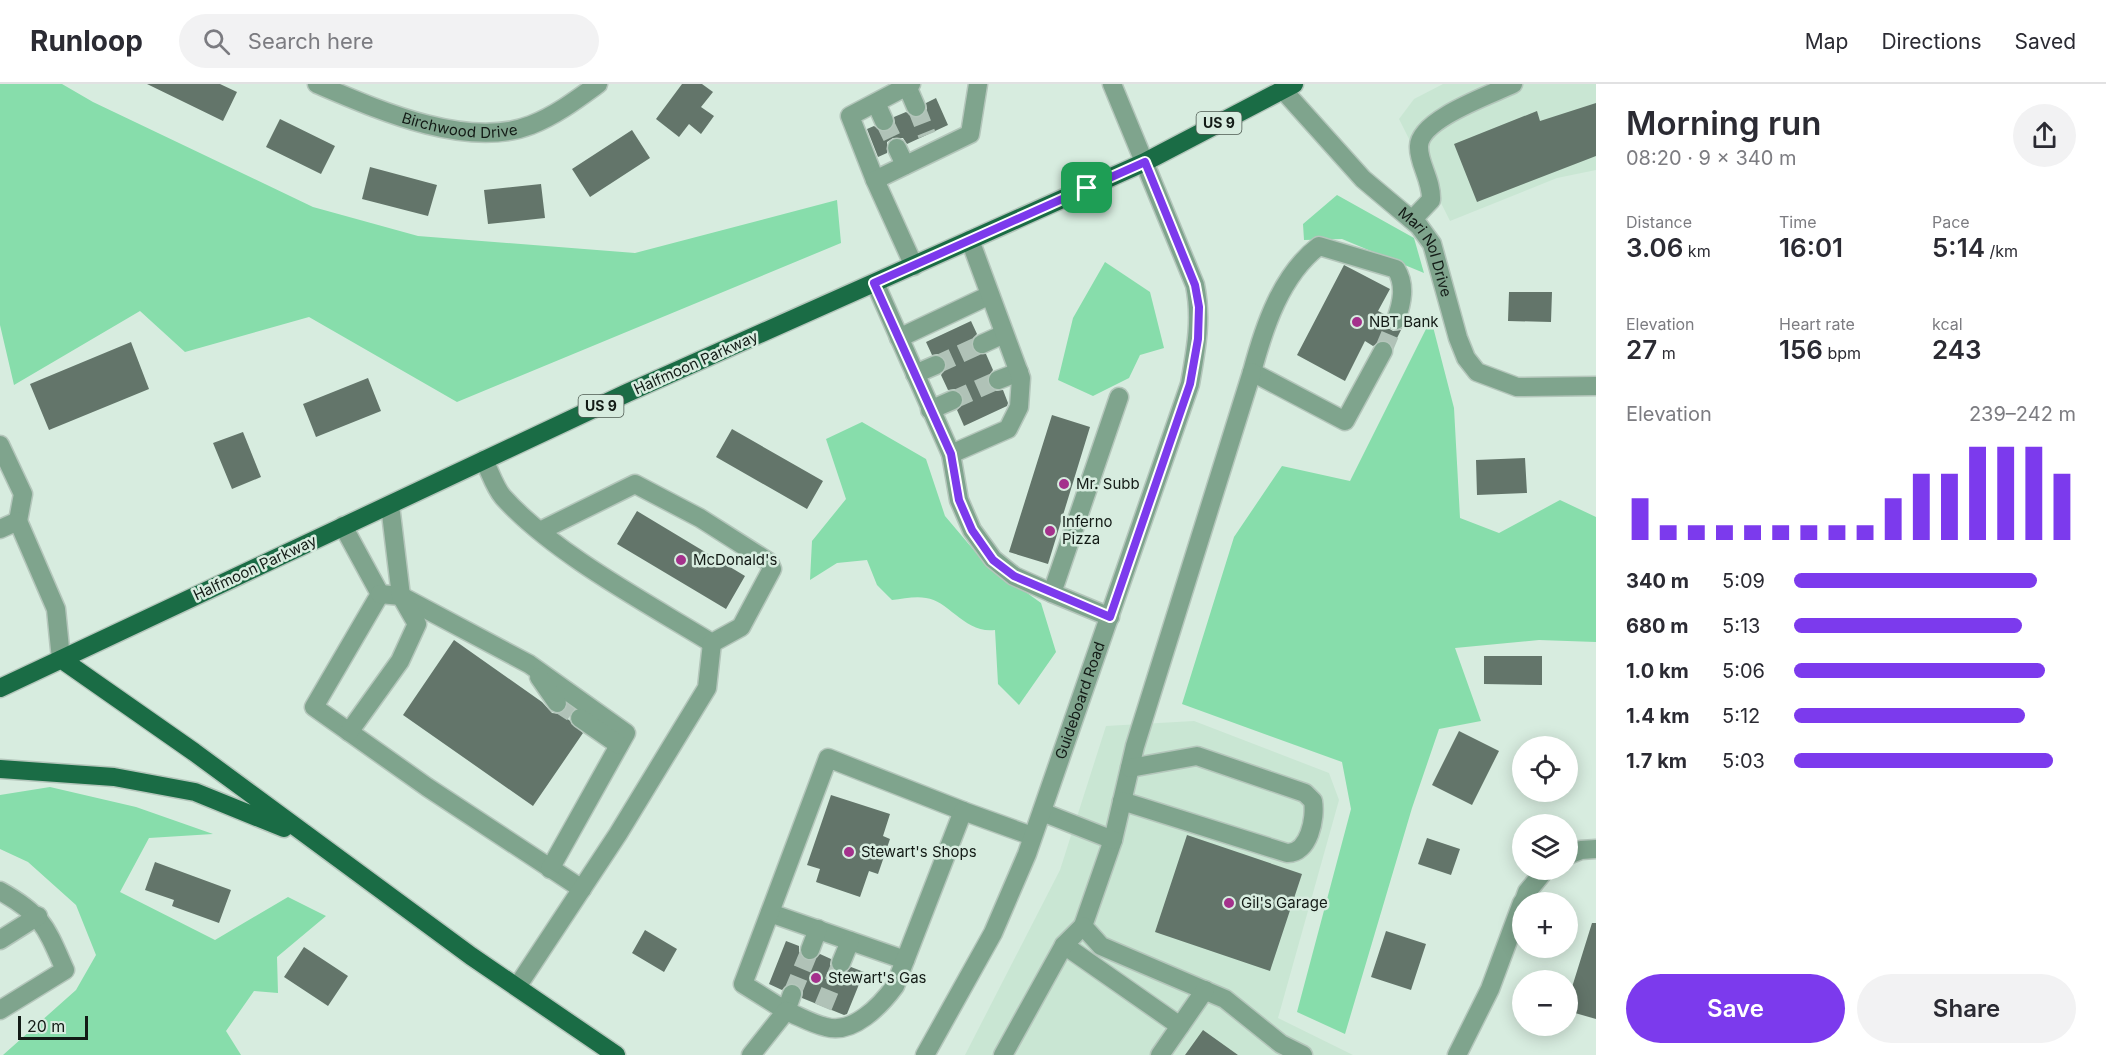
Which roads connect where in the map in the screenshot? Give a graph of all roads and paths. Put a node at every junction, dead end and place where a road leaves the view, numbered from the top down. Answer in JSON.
{"nodes":[{"id":1,"x":317,"y":84,"type":"edge"},
{"id":2,"x":598,"y":84,"type":"edge"},
{"id":3,"x":978,"y":84,"type":"edge"},
{"id":4,"x":1112,"y":84,"type":"edge"},
{"id":5,"x":1513,"y":84,"type":"edge"},
{"id":6,"x":909,"y":85,"type":"edge"},
{"id":7,"x":1288,"y":87,"type":"edge"},
{"id":8,"x":876,"y":103,"type":"junction"},
{"id":9,"x":916,"y":107,"type":"tunnel mouth"},
{"id":10,"x":884,"y":122,"type":"tunnel mouth"},
{"id":11,"x":897,"y":148,"type":"tunnel mouth"},
{"id":12,"x":1145,"y":162,"type":"junction"},
{"id":13,"x":905,"y":165,"type":"junction"},
{"id":14,"x":874,"y":180,"type":"junction"},
{"id":15,"x":1412,"y":220,"type":"junction"},
{"id":16,"x":970,"y":240,"type":"junction"},
{"id":17,"x":914,"y":266,"type":"junction"},
{"id":18,"x":874,"y":283,"type":"junction"},
{"id":19,"x":990,"y":295,"type":"junction"},
{"id":20,"x":1396,"y":320,"type":"tunnel mouth"},
{"id":21,"x":1004,"y":334,"type":"junction"},
{"id":22,"x":899,"y":338,"type":"junction"},
{"id":23,"x":982,"y":344,"type":"tunnel mouth"},
{"id":24,"x":1383,"y":351,"type":"tunnel mouth"},
{"id":25,"x":936,"y":365,"type":"tunnel mouth"},
{"id":26,"x":1018,"y":372,"type":"junction"},
{"id":27,"x":1252,"y":372,"type":"junction"},
{"id":28,"x":915,"y":374,"type":"junction"},
{"id":29,"x":998,"y":380,"type":"tunnel mouth"},
{"id":30,"x":1596,"y":386,"type":"edge"},
{"id":31,"x":1119,"y":397,"type":"dead end"},
{"id":32,"x":953,"y":400,"type":"tunnel mouth"},
{"id":33,"x":930,"y":410,"type":"junction"},
{"id":34,"x":0,"y":445,"type":"edge"},
{"id":35,"x":951,"y":454,"type":"junction"},
{"id":36,"x":484,"y":460,"type":"junction"},
{"id":37,"x":390,"y":505,"type":"junction"},
{"id":38,"x":18,"y":521,"type":"junction"},
{"id":39,"x":343,"y":526,"type":"junction"},
{"id":40,"x":0,"y":529,"type":"edge"},
{"id":41,"x":540,"y":531,"type":"junction"},
{"id":42,"x":1052,"y":593,"type":"junction"},
{"id":43,"x":380,"y":594,"type":"junction"},
{"id":44,"x":401,"y":596,"type":"junction"},
{"id":45,"x":1110,"y":617,"type":"junction"},
{"id":46,"x":712,"y":643,"type":"junction"},
{"id":47,"x":60,"y":659,"type":"junction"},
{"id":48,"x":529,"y":664,"type":"junction"},
{"id":49,"x":0,"y":687,"type":"edge"},
{"id":50,"x":557,"y":703,"type":"tunnel mouth"},
{"id":51,"x":580,"y":718,"type":"tunnel mouth"},
{"id":52,"x":349,"y":732,"type":"junction"},
{"id":53,"x":619,"y":745,"type":"junction"},
{"id":54,"x":1130,"y":768,"type":"junction"},
{"id":55,"x":0,"y":769,"type":"edge"},
{"id":56,"x":1122,"y":801,"type":"junction"},
{"id":57,"x":963,"y":811,"type":"junction"},
{"id":58,"x":1041,"y":812,"type":"junction"},
{"id":59,"x":1032,"y":836,"type":"junction"},
{"id":60,"x":307,"y":837,"type":"junction"},
{"id":61,"x":1113,"y":840,"type":"junction"},
{"id":62,"x":1596,"y":849,"type":"edge"},
{"id":63,"x":1578,"y":851,"type":"edge"},
{"id":64,"x":550,"y":869,"type":"junction"},
{"id":65,"x":1537,"y":880,"type":"edge"},
{"id":66,"x":582,"y":889,"type":"junction"},
{"id":67,"x":0,"y":891,"type":"edge"},
{"id":68,"x":1527,"y":892,"type":"edge"},
{"id":69,"x":770,"y":913,"type":"junction"},
{"id":70,"x":38,"y":916,"type":"junction"},
{"id":71,"x":1083,"y":926,"type":"junction"},
{"id":72,"x":818,"y":929,"type":"junction"},
{"id":73,"x":1512,"y":932,"type":"edge"},
{"id":74,"x":0,"y":940,"type":"edge"},
{"id":75,"x":849,"y":941,"type":"junction"},
{"id":76,"x":1064,"y":945,"type":"junction"},
{"id":77,"x":810,"y":950,"type":"tunnel mouth"},
{"id":78,"x":905,"y":960,"type":"junction"},
{"id":79,"x":841,"y":963,"type":"tunnel mouth"},
{"id":80,"x":517,"y":987,"type":"junction"},
{"id":81,"x":1205,"y":990,"type":"junction"},
{"id":82,"x":789,"y":1003,"type":"junction"},
{"id":83,"x":0,"y":1010,"type":"edge"},
{"id":84,"x":1180,"y":1026,"type":"junction"},
{"id":85,"x":616,"y":1055,"type":"edge"},
{"id":86,"x":751,"y":1055,"type":"edge"},
{"id":87,"x":925,"y":1055,"type":"edge"},
{"id":88,"x":1003,"y":1055,"type":"edge"},
{"id":89,"x":1160,"y":1055,"type":"edge"},
{"id":90,"x":1303,"y":1055,"type":"edge"},
{"id":91,"x":1457,"y":1055,"type":"edge"}],
"edges":[{"from":1,"to":2,"type":"street","name":"Birchwood Drive"},
{"from":3,"to":13,"type":"street"},
{"from":4,"to":12,"type":"street","name":"Guideboard Road"},
{"from":5,"to":15,"type":"street"},
{"from":6,"to":8,"type":"street"},
{"from":6,"to":9,"type":"street"},
{"from":7,"to":12,"type":"main road","name":"Halfmoon Parkway","number":"US 9"},
{"from":7,"to":15,"type":"street","name":"Mari Nol Drive"},
{"from":8,"to":10,"type":"street"},
{"from":8,"to":14,"type":"street"},
{"from":11,"to":13,"type":"street"},
{"from":12,"to":16,"type":"main road","name":"Halfmoon Parkway","number":"US 9"},
{"from":12,"to":45,"type":"street","name":"Guideboard Road"},
{"from":13,"to":14,"type":"street"},
{"from":14,"to":17,"type":"street"},
{"from":15,"to":30,"type":"street","name":"Mari Nol Drive"},
{"from":16,"to":17,"type":"main road","name":"Halfmoon Parkway","number":"US 9"},
{"from":16,"to":19,"type":"street"},
{"from":17,"to":18,"type":"main road","name":"Halfmoon Parkway","number":"US 9"},
{"from":18,"to":22,"type":"street"},
{"from":18,"to":36,"type":"main road","name":"Halfmoon Parkway","number":"US 9"},
{"from":19,"to":21,"type":"street"},
{"from":19,"to":22,"type":"street"},
{"from":20,"to":27,"type":"street"},
{"from":21,"to":23,"type":"street"},
{"from":21,"to":26,"type":"street"},
{"from":22,"to":28,"type":"street"},
{"from":24,"to":27,"type":"street"},
{"from":25,"to":28,"type":"street"},
{"from":26,"to":29,"type":"street"},
{"from":26,"to":35,"type":"street"},
{"from":27,"to":54,"type":"street"},
{"from":28,"to":33,"type":"street"},
{"from":31,"to":42,"type":"street"},
{"from":32,"to":33,"type":"street"},
{"from":33,"to":35,"type":"street"},
{"from":34,"to":38,"type":"street"},
{"from":35,"to":42,"type":"street"},
{"from":36,"to":37,"type":"main road","name":"Halfmoon Parkway","number":"US 9"},
{"from":36,"to":41,"type":"street"},
{"from":37,"to":39,"type":"main road","name":"Halfmoon Parkway","number":"US 9"},
{"from":37,"to":44,"type":"street"},
{"from":38,"to":40,"type":"street"},
{"from":38,"to":47,"type":"street"},
{"from":39,"to":43,"type":"street"},
{"from":39,"to":47,"type":"main road","name":"Halfmoon Parkway","number":"US 9"},
{"from":41,"to":46,"type":"street"},
{"from":41,"to":46,"type":"street"},
{"from":42,"to":45,"type":"street"},
{"from":43,"to":44,"type":"street"},
{"from":43,"to":52,"type":"street"},
{"from":44,"to":48,"type":"street"},
{"from":44,"to":52,"type":"street"},
{"from":45,"to":58,"type":"street","name":"Guideboard Road"},
{"from":46,"to":66,"type":"street"},
{"from":47,"to":49,"type":"main road","name":"Halfmoon Parkway","number":"US 9"},
{"from":47,"to":60,"type":"main road"},
{"from":48,"to":50,"type":"street"},
{"from":48,"to":53,"type":"street"},
{"from":51,"to":53,"type":"street"},
{"from":52,"to":64,"type":"street"},
{"from":53,"to":64,"type":"street"},
{"from":54,"to":56,"type":"street"},
{"from":54,"to":56,"type":"street"},
{"from":55,"to":60,"type":"main road"},
{"from":56,"to":61,"type":"street"},
{"from":57,"to":59,"type":"street"},
{"from":57,"to":69,"type":"street"},
{"from":57,"to":78,"type":"street"},
{"from":58,"to":59,"type":"street","name":"Guideboard Road"},
{"from":58,"to":61,"type":"street"},
{"from":59,"to":87,"type":"street","name":"Guideboard Road"},
{"from":60,"to":80,"type":"main road"},
{"from":61,"to":71,"type":"street"},
{"from":62,"to":63,"type":"street"},
{"from":64,"to":66,"type":"street"},
{"from":65,"to":68,"type":"street"},
{"from":66,"to":80,"type":"street"},
{"from":67,"to":70,"type":"street"},
{"from":69,"to":72,"type":"street"},
{"from":69,"to":82,"type":"street"},
{"from":70,"to":74,"type":"street"},
{"from":70,"to":83,"type":"street"},
{"from":71,"to":76,"type":"street"},
{"from":71,"to":81,"type":"street"},
{"from":72,"to":75,"type":"street"},
{"from":72,"to":77,"type":"street"},
{"from":73,"to":91,"type":"street"},
{"from":75,"to":78,"type":"street"},
{"from":75,"to":79,"type":"street"},
{"from":76,"to":84,"type":"street"},
{"from":76,"to":88,"type":"street"},
{"from":78,"to":82,"type":"street"},
{"from":80,"to":85,"type":"main road"},
{"from":81,"to":84,"type":"street"},
{"from":81,"to":90,"type":"street"},
{"from":82,"to":86,"type":"street"},
{"from":84,"to":89,"type":"street"}]}
